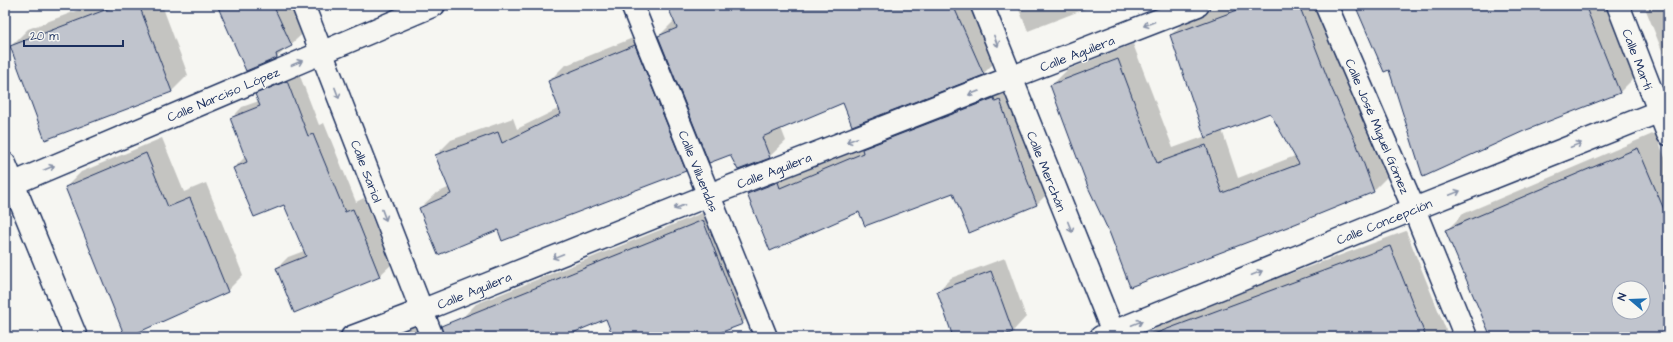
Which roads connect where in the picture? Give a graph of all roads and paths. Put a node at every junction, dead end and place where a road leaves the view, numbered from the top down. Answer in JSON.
{"nodes":[{"id":1,"x":303,"y":5,"type":"edge"},
{"id":2,"x":434,"y":5,"type":"edge"},
{"id":3,"x":632,"y":5,"type":"edge"},
{"id":4,"x":982,"y":5,"type":"edge"},
{"id":5,"x":1198,"y":5,"type":"edge"},
{"id":6,"x":1326,"y":5,"type":"edge"},
{"id":7,"x":1618,"y":5,"type":"edge"},
{"id":8,"x":322,"y":53,"type":"junction"},
{"id":9,"x":1010,"y":79,"type":"junction"},
{"id":10,"x":1663,"y":110,"type":"edge"},
{"id":11,"x":1668,"y":134,"type":"edge"},
{"id":12,"x":5,"y":164,"type":"edge"},
{"id":13,"x":9,"y":185,"type":"edge"},
{"id":14,"x":709,"y":195,"type":"junction"},
{"id":15,"x":1414,"y":209,"type":"junction"},
{"id":16,"x":421,"y":311,"type":"junction"},
{"id":17,"x":1109,"y":335,"type":"edge"},
{"id":18,"x":76,"y":337,"type":"edge"},
{"id":19,"x":352,"y":337,"type":"edge"},
{"id":20,"x":432,"y":337,"type":"edge"},
{"id":21,"x":766,"y":337,"type":"edge"},
{"id":22,"x":1466,"y":337,"type":"edge"}],
"edges":[{"from":1,"to":8,"type":"street","name":"Calle Sariol"},
{"from":2,"to":8,"type":"street","name":"Calle Narciso López"},
{"from":3,"to":14,"type":"street","name":"Calle Villuendas"},
{"from":4,"to":9,"type":"street","name":"Calle Merchán","one_way":true},
{"from":5,"to":9,"type":"street","name":"Calle Aguilera","one_way":true},
{"from":6,"to":15,"type":"street","name":"Calle José Miguel Gómez"},
{"from":7,"to":10,"type":"street","name":"Calle Martí"},
{"from":13,"to":8,"type":"street","name":"Calle Narciso López","one_way":true},
{"from":8,"to":16,"type":"street","name":"Calle Sariol","one_way":true},
{"from":9,"to":14,"type":"street","name":"Calle Aguilera","one_way":true},
{"from":9,"to":17,"type":"street","name":"Calle Merchán","one_way":true},
{"from":10,"to":11,"type":"street","name":"Calle Martí"},
{"from":15,"to":10,"type":"street","name":"Calle Concepción","one_way":true},
{"from":12,"to":13,"type":"street"},
{"from":13,"to":18,"type":"street"},
{"from":14,"to":16,"type":"street","name":"Calle Aguilera","one_way":true},
{"from":14,"to":21,"type":"street","name":"Calle Villuendas"},
{"from":17,"to":15,"type":"street","name":"Calle Concepción","one_way":true},
{"from":15,"to":22,"type":"street","name":"Calle José Miguel Gómez"},
{"from":16,"to":19,"type":"street","name":"Calle Aguilera"},
{"from":16,"to":20,"type":"street","name":"Calle Sariol"}]}
